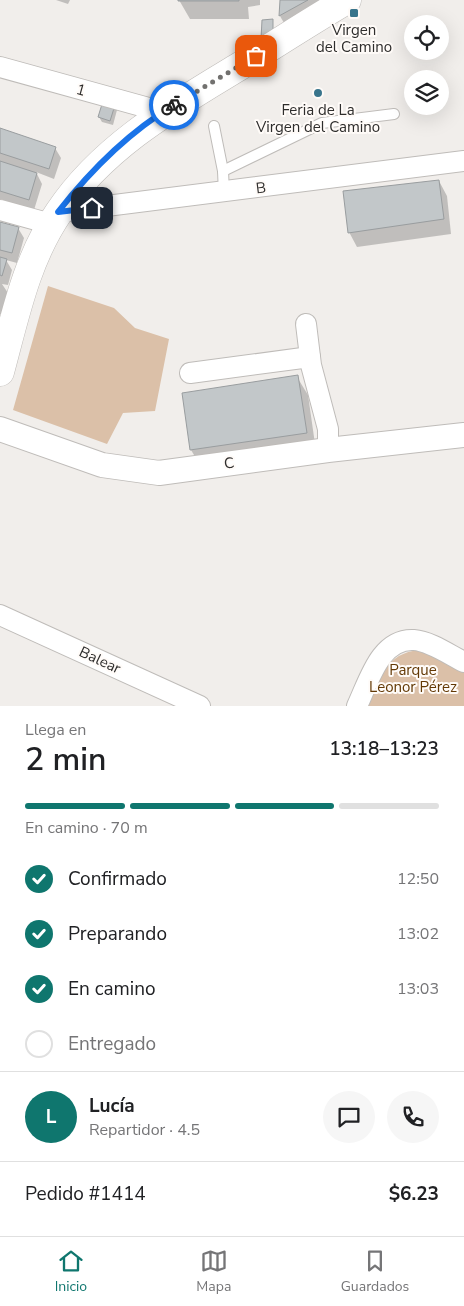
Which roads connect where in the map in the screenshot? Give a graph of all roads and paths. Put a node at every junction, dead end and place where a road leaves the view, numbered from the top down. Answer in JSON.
{"nodes":[{"id":1,"x":347,"y":0,"type":"edge"},
{"id":2,"x":0,"y":67,"type":"edge"},
{"id":3,"x":163,"y":112,"type":"junction"},
{"id":4,"x":394,"y":114,"type":"dead end"},
{"id":5,"x":214,"y":126,"type":"dead end"},
{"id":6,"x":464,"y":162,"type":"edge"},
{"id":7,"x":223,"y":171,"type":"junction"},
{"id":8,"x":224,"y":193,"type":"junction"},
{"id":9,"x":0,"y":210,"type":"edge"},
{"id":10,"x":55,"y":218,"type":"junction"},
{"id":11,"x":306,"y":324,"type":"dead end"},
{"id":12,"x":310,"y":357,"type":"junction"},
{"id":13,"x":1,"y":367,"type":"edge"},
{"id":14,"x":190,"y":373,"type":"dead end"},
{"id":15,"x":0,"y":430,"type":"edge"},
{"id":16,"x":464,"y":434,"type":"edge"},
{"id":17,"x":328,"y":450,"type":"junction"},
{"id":18,"x":0,"y":614,"type":"edge"},
{"id":19,"x":464,"y":662,"type":"edge"},
{"id":20,"x":200,"y":706,"type":"edge"},
{"id":21,"x":358,"y":706,"type":"edge"}],
"edges":[{"from":1,"to":3,"type":"main road"},
{"from":2,"to":3,"type":"street","name":"1"},
{"from":3,"to":10,"type":"main road"},
{"from":4,"to":7,"type":"lane"},
{"from":5,"to":7,"type":"lane"},
{"from":6,"to":8,"type":"street","name":"B"},
{"from":7,"to":8,"type":"lane"},
{"from":8,"to":10,"type":"street","name":"B"},
{"from":9,"to":10,"type":"street"},
{"from":10,"to":13,"type":"main road"},
{"from":11,"to":12,"type":"street"},
{"from":12,"to":14,"type":"street"},
{"from":12,"to":17,"type":"street"},
{"from":15,"to":17,"type":"street","name":"C"},
{"from":16,"to":17,"type":"street","name":"C"},
{"from":18,"to":20,"type":"street","name":"Balear"},
{"from":19,"to":21,"type":"street"}]}
